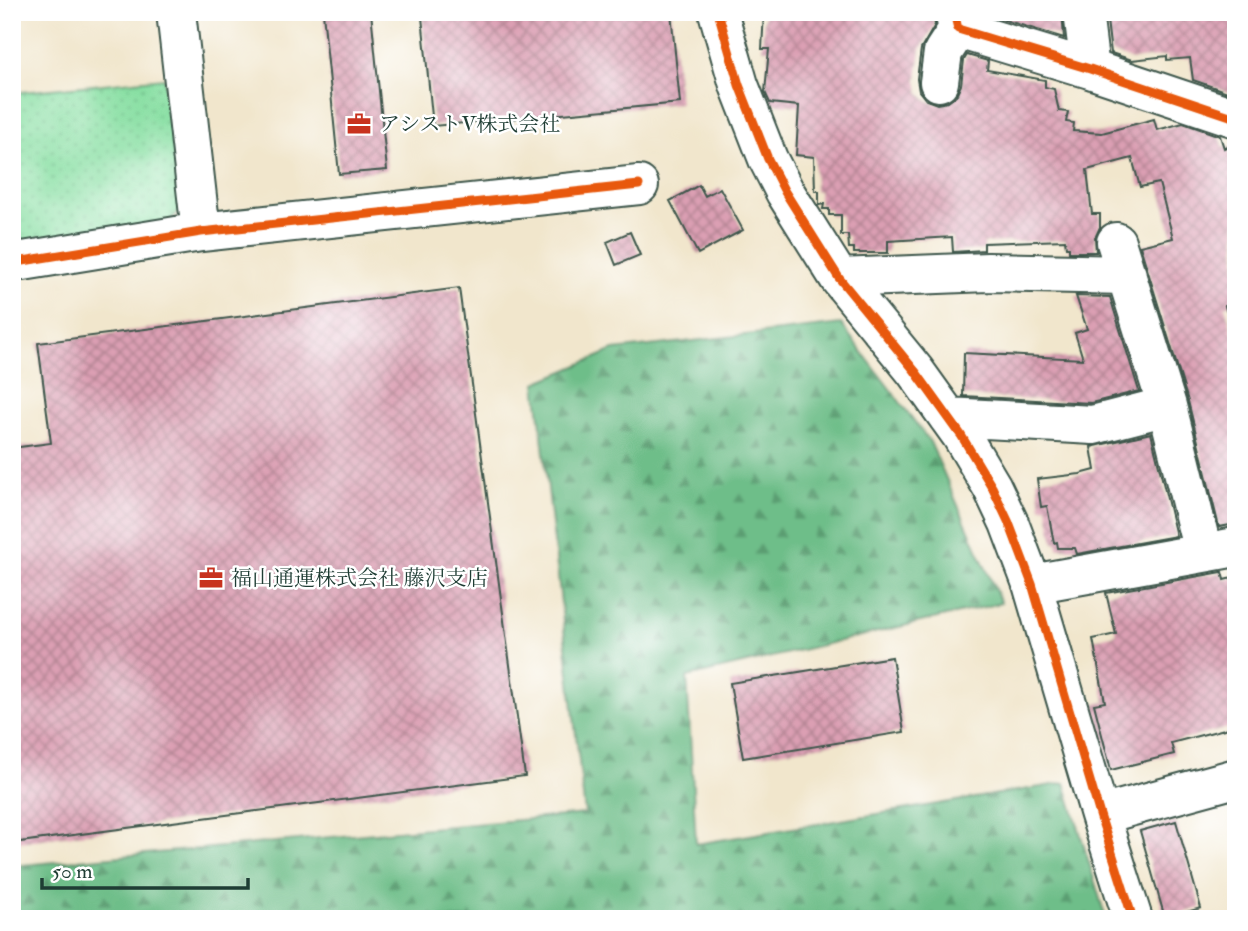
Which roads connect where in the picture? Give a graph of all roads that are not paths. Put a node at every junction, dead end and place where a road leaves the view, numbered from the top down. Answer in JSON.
{"nodes":[{"id":1,"x":176,"y":12,"type":"edge"},
{"id":2,"x":718,"y":12,"type":"edge"},
{"id":3,"x":1083,"y":12,"type":"edge"},
{"id":4,"x":956,"y":20,"type":"edge"},
{"id":5,"x":1090,"y":69,"type":"junction"},
{"id":6,"x":939,"y":82,"type":"dead end"},
{"id":7,"x":1236,"y":118,"type":"edge"},
{"id":8,"x":639,"y":185,"type":"dead end"},
{"id":9,"x":201,"y":232,"type":"junction"},
{"id":10,"x":12,"y":259,"type":"edge"},
{"id":11,"x":839,"y":278,"type":"junction"},
{"id":12,"x":1167,"y":406,"type":"junction"},
{"id":13,"x":948,"y":417,"type":"junction"},
{"id":14,"x":1219,"y":550,"type":"edge"},
{"id":15,"x":1032,"y":584,"type":"junction"},
{"id":16,"x":1236,"y":778,"type":"edge"},
{"id":17,"x":1100,"y":815,"type":"junction"},
{"id":18,"x":1133,"y":919,"type":"edge"}],
"edges":[{"from":1,"to":9,"type":"street"},
{"from":2,"to":11,"type":"street"},
{"from":3,"to":5,"type":"street"},
{"from":4,"to":5,"type":"street"},
{"from":4,"to":6,"type":"street"},
{"from":5,"to":7,"type":"street"},
{"from":8,"to":9,"type":"street"},
{"from":9,"to":10,"type":"street"},
{"from":11,"to":12,"type":"street"},
{"from":11,"to":13,"type":"street"},
{"from":12,"to":13,"type":"street"},
{"from":12,"to":14,"type":"street"},
{"from":13,"to":15,"type":"street"},
{"from":14,"to":15,"type":"street"},
{"from":15,"to":17,"type":"street"},
{"from":16,"to":17,"type":"street"},
{"from":17,"to":18,"type":"street"}]}
